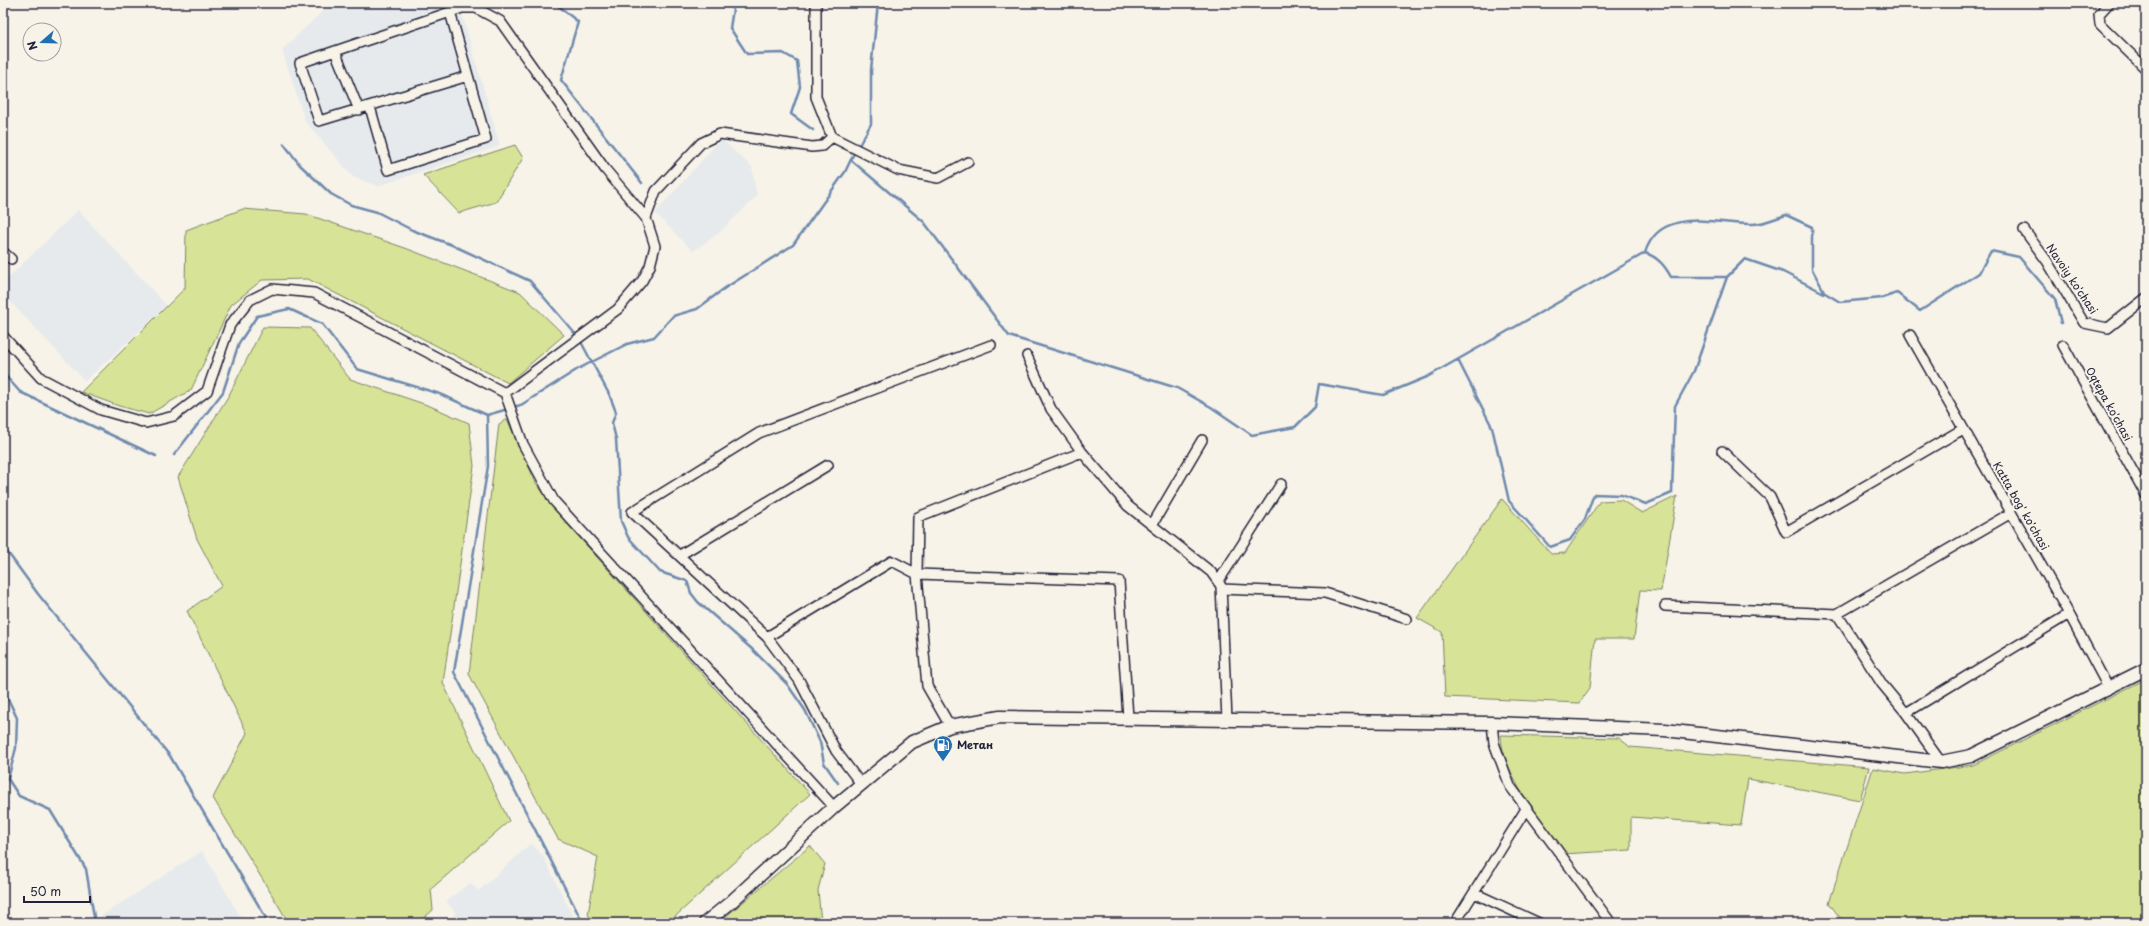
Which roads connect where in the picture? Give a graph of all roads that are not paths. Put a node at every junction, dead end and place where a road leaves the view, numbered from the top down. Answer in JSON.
{"nodes":[{"id":1,"x":816,"y":3,"type":"edge"},
{"id":2,"x":2109,"y":3,"type":"edge"},
{"id":3,"x":450,"y":12,"type":"junction"},
{"id":4,"x":335,"y":51,"type":"junction"},
{"id":5,"x":2146,"y":69,"type":"edge"},
{"id":6,"x":468,"y":76,"type":"junction"},
{"id":7,"x":370,"y":107,"type":"junction"},
{"id":8,"x":360,"y":110,"type":"junction"},
{"id":9,"x":832,"y":137,"type":"junction"},
{"id":10,"x":968,"y":162,"type":"dead end"},
{"id":11,"x":646,"y":218,"type":"junction"},
{"id":12,"x":2024,"y":230,"type":"dead end"},
{"id":13,"x":3,"y":252,"type":"edge"},
{"id":14,"x":12,"y":259,"type":"dead end"},
{"id":15,"x":2146,"y":298,"type":"edge"},
{"id":16,"x":1910,"y":335,"type":"dead end"},
{"id":17,"x":3,"y":336,"type":"edge"},
{"id":18,"x":991,"y":345,"type":"dead end"},
{"id":19,"x":2063,"y":345,"type":"dead end"},
{"id":20,"x":1028,"y":356,"type":"dead end"},
{"id":21,"x":506,"y":393,"type":"junction"},
{"id":22,"x":1964,"y":429,"type":"junction"},
{"id":23,"x":1202,"y":440,"type":"dead end"},
{"id":24,"x":1722,"y":451,"type":"dead end"},
{"id":25,"x":1082,"y":452,"type":"junction"},
{"id":26,"x":828,"y":465,"type":"dead end"},
{"id":27,"x":1281,"y":484,"type":"dead end"},
{"id":28,"x":2146,"y":495,"type":"edge"},
{"id":29,"x":2011,"y":513,"type":"junction"},
{"id":30,"x":1152,"y":525,"type":"junction"},
{"id":31,"x":680,"y":555,"type":"junction"},
{"id":32,"x":917,"y":574,"type":"junction"},
{"id":33,"x":1220,"y":585,"type":"junction"},
{"id":34,"x":1665,"y":606,"type":"dead end"},
{"id":35,"x":1837,"y":614,"type":"junction"},
{"id":36,"x":2069,"y":614,"type":"junction"},
{"id":37,"x":1407,"y":619,"type":"dead end"},
{"id":38,"x":768,"y":637,"type":"junction"},
{"id":39,"x":2146,"y":669,"type":"edge"},
{"id":40,"x":2109,"y":689,"type":"junction"},
{"id":41,"x":1906,"y":713,"type":"junction"},
{"id":42,"x":1128,"y":718,"type":"junction"},
{"id":43,"x":1227,"y":720,"type":"junction"},
{"id":44,"x":1492,"y":723,"type":"junction"},
{"id":45,"x":950,"y":726,"type":"junction"},
{"id":46,"x":1941,"y":762,"type":"junction"},
{"id":47,"x":861,"y":784,"type":"junction"},
{"id":48,"x":834,"y":807,"type":"junction"},
{"id":49,"x":1526,"y":809,"type":"junction"},
{"id":50,"x":1474,"y":893,"type":"junction"},
{"id":51,"x":705,"y":923,"type":"edge"},
{"id":52,"x":1455,"y":923,"type":"edge"},
{"id":53,"x":1539,"y":923,"type":"edge"},
{"id":54,"x":1611,"y":923,"type":"edge"}],
"edges":[{"from":1,"to":9,"type":"street"},
{"from":2,"to":5,"type":"street"},
{"from":3,"to":4,"type":"street"},
{"from":3,"to":6,"type":"street"},
{"from":3,"to":11,"type":"street"},
{"from":4,"to":8,"type":"street"},
{"from":4,"to":8,"type":"street"},
{"from":6,"to":7,"type":"street"},
{"from":6,"to":7,"type":"street"},
{"from":7,"to":8,"type":"street"},
{"from":9,"to":10,"type":"street"},
{"from":9,"to":11,"type":"street"},
{"from":11,"to":21,"type":"street"},
{"from":12,"to":15,"type":"street","name":"Navoiy ko'chasi"},
{"from":13,"to":14,"type":"street"},
{"from":16,"to":22,"type":"street","name":"Katta bog' ko'chasi"},
{"from":17,"to":21,"type":"street"},
{"from":18,"to":31,"type":"street"},
{"from":19,"to":28,"type":"street","name":"Oqtepa ko'chasi"},
{"from":20,"to":25,"type":"street"},
{"from":21,"to":48,"type":"street"},
{"from":22,"to":24,"type":"street"},
{"from":22,"to":29,"type":"street","name":"Katta bog' ko'chasi"},
{"from":23,"to":30,"type":"street"},
{"from":25,"to":30,"type":"street"},
{"from":25,"to":32,"type":"street"},
{"from":26,"to":31,"type":"street"},
{"from":27,"to":33,"type":"street"},
{"from":29,"to":35,"type":"street"},
{"from":29,"to":36,"type":"street","name":"Katta bog' ko'chasi"},
{"from":30,"to":33,"type":"street"},
{"from":31,"to":38,"type":"street"},
{"from":32,"to":38,"type":"street"},
{"from":32,"to":42,"type":"street"},
{"from":32,"to":45,"type":"street"},
{"from":33,"to":37,"type":"street"},
{"from":33,"to":43,"type":"street"},
{"from":34,"to":35,"type":"street"},
{"from":35,"to":41,"type":"street"},
{"from":36,"to":40,"type":"street","name":"Katta bog' ko'chasi"},
{"from":36,"to":41,"type":"street"},
{"from":38,"to":47,"type":"street"},
{"from":39,"to":40,"type":"main road"},
{"from":40,"to":46,"type":"main road"},
{"from":41,"to":46,"type":"street"},
{"from":42,"to":43,"type":"main road"},
{"from":42,"to":45,"type":"main road"},
{"from":43,"to":44,"type":"main road"},
{"from":44,"to":46,"type":"main road"},
{"from":44,"to":49,"type":"street"},
{"from":45,"to":47,"type":"main road"},
{"from":47,"to":48,"type":"main road"},
{"from":48,"to":51,"type":"main road"},
{"from":49,"to":50,"type":"street"},
{"from":49,"to":54,"type":"street"},
{"from":50,"to":52,"type":"street"},
{"from":50,"to":53,"type":"street"}]}
